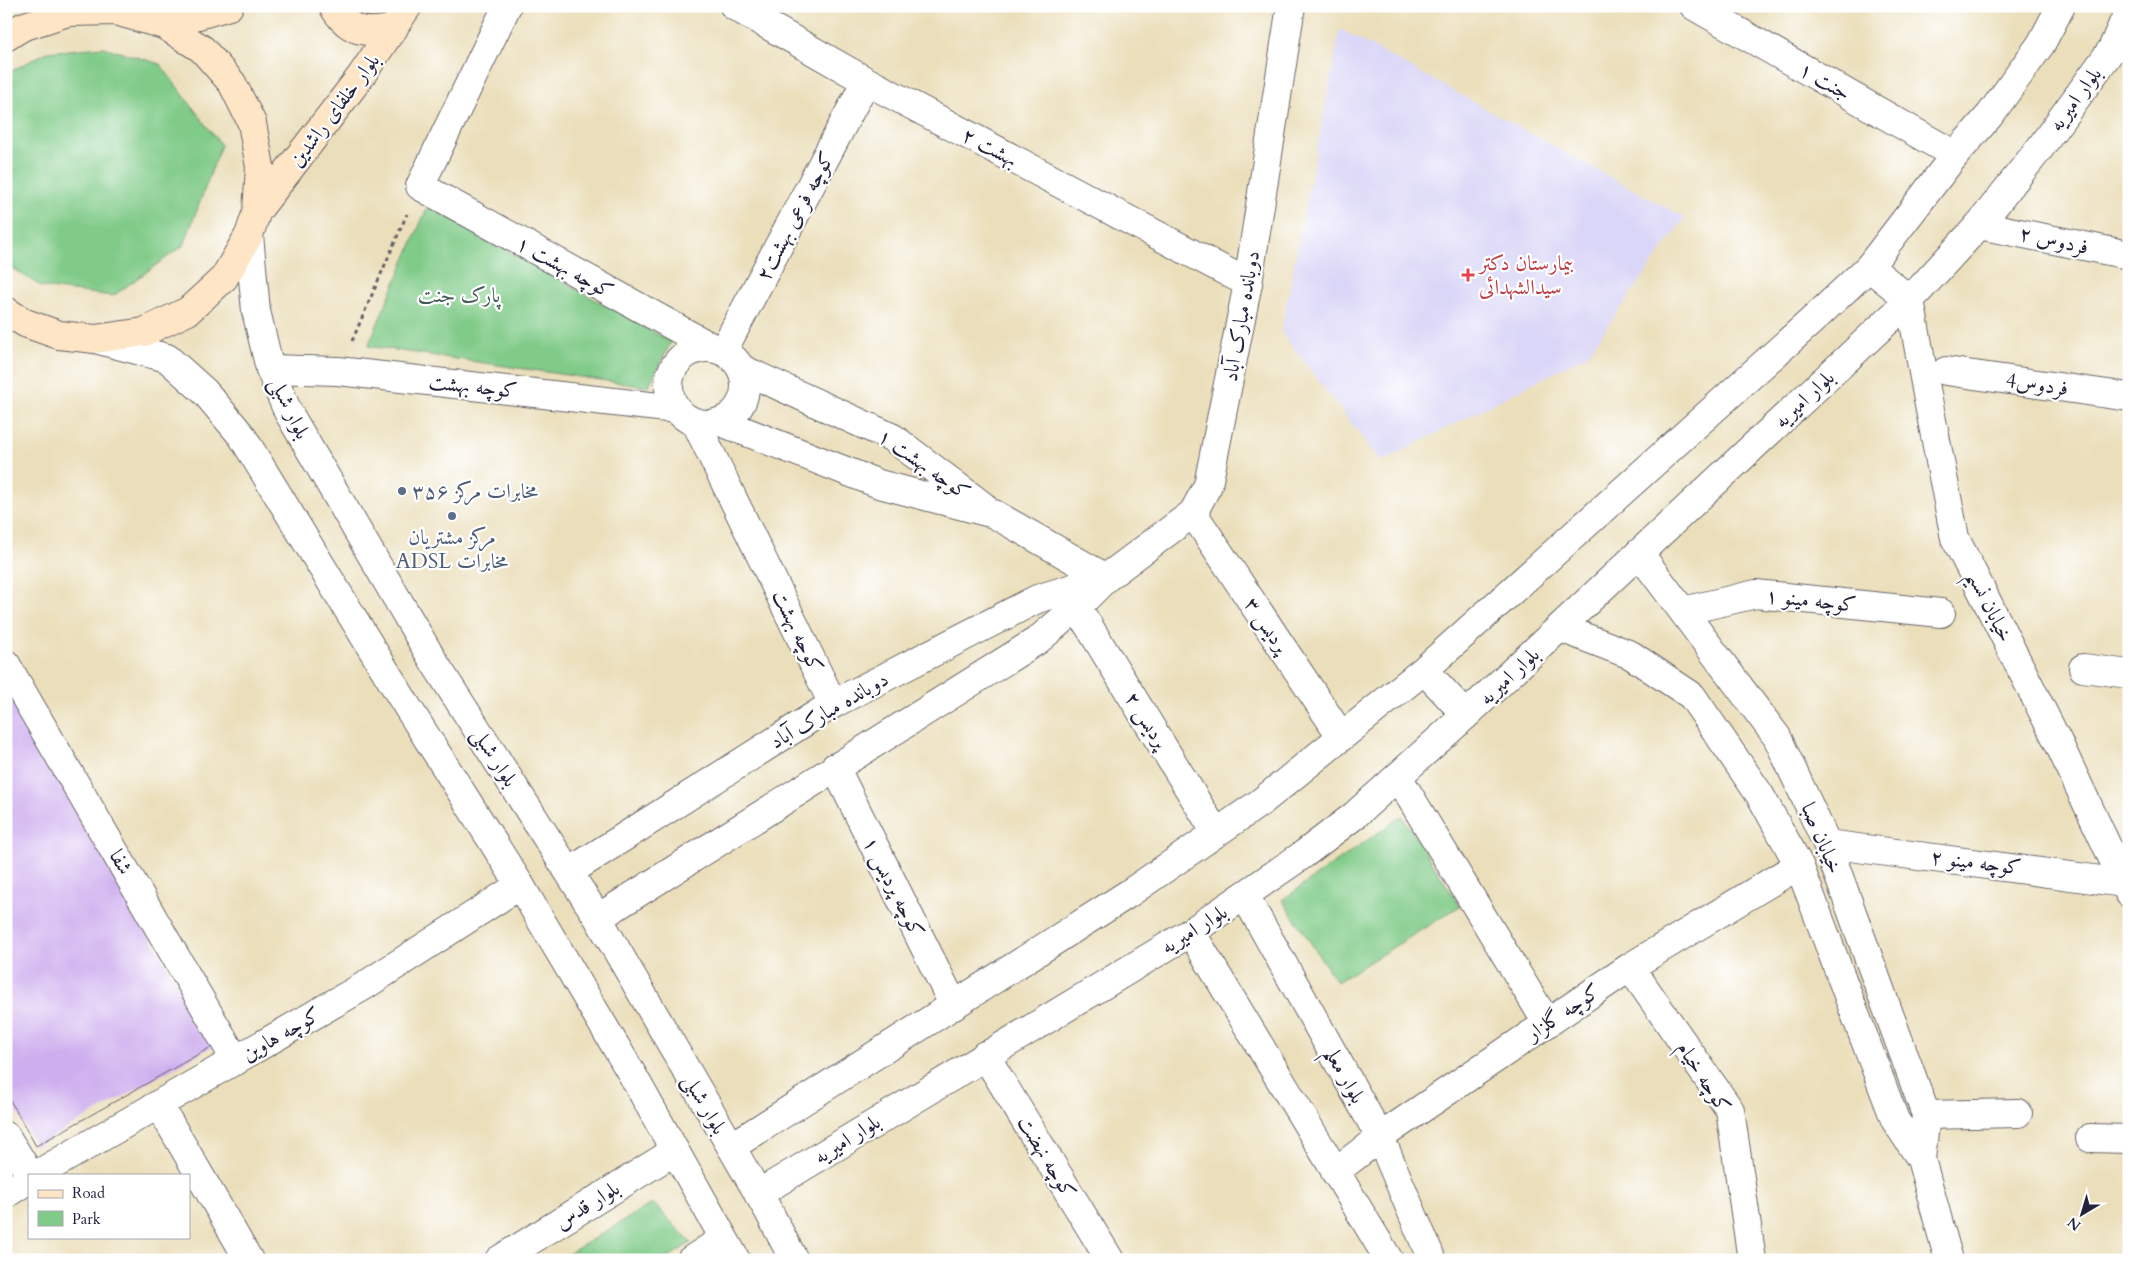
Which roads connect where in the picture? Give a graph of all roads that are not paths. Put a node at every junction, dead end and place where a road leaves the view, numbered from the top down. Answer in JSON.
{"nodes":[{"id":1,"x":229,"y":6,"type":"edge"},
{"id":2,"x":333,"y":6,"type":"edge"},
{"id":3,"x":507,"y":6,"type":"edge"},
{"id":4,"x":734,"y":6,"type":"edge"},
{"id":5,"x":1291,"y":6,"type":"edge"},
{"id":6,"x":1694,"y":6,"type":"edge"},
{"id":7,"x":2061,"y":6,"type":"edge"},
{"id":8,"x":110,"y":9,"type":"edge"},
{"id":9,"x":2129,"y":10,"type":"edge"},
{"id":10,"x":401,"y":17,"type":"edge"},
{"id":11,"x":164,"y":25,"type":"junction"},
{"id":12,"x":6,"y":37,"type":"edge"},
{"id":13,"x":2120,"y":47,"type":"edge"},
{"id":14,"x":866,"y":81,"type":"junction"},
{"id":15,"x":1955,"y":155,"type":"junction"},
{"id":16,"x":253,"y":223,"type":"junction"},
{"id":17,"x":1979,"y":225,"type":"junction"},
{"id":18,"x":2129,"y":255,"type":"edge"},
{"id":19,"x":1869,"y":267,"type":"junction"},
{"id":20,"x":1248,"y":283,"type":"junction"},
{"id":21,"x":1910,"y":300,"type":"junction"},
{"id":22,"x":12,"y":318,"type":"edge"},
{"id":23,"x":95,"y":339,"type":"junction"},
{"id":24,"x":726,"y":356,"type":"junction"},
{"id":25,"x":270,"y":369,"type":"junction"},
{"id":26,"x":1946,"y":371,"type":"dead end"},
{"id":27,"x":2129,"y":397,"type":"edge"},
{"id":28,"x":698,"y":418,"type":"junction"},
{"id":29,"x":1192,"y":513,"type":"junction"},
{"id":30,"x":994,"y":514,"type":"junction"},
{"id":31,"x":1639,"y":553,"type":"junction"},
{"id":32,"x":1106,"y":578,"type":"junction"},
{"id":33,"x":1076,"y":607,"type":"junction"},
{"id":34,"x":1683,"y":611,"type":"junction"},
{"id":35,"x":1941,"y":613,"type":"dead end"},
{"id":36,"x":1561,"y":628,"type":"junction"},
{"id":37,"x":6,"y":664,"type":"edge"},
{"id":38,"x":2083,"y":668,"type":"dead end"},
{"id":39,"x":1424,"y":670,"type":"junction"},
{"id":40,"x":2129,"y":674,"type":"edge"},
{"id":41,"x":833,"y":704,"type":"junction"},
{"id":42,"x":1466,"y":715,"type":"junction"},
{"id":43,"x":1341,"y":736,"type":"junction"},
{"id":44,"x":834,"y":767,"type":"junction"},
{"id":45,"x":1398,"y":777,"type":"junction"},
{"id":46,"x":1216,"y":833,"type":"junction"},
{"id":47,"x":1827,"y":844,"type":"junction"},
{"id":48,"x":1799,"y":865,"type":"junction"},
{"id":49,"x":569,"y":872,"type":"junction"},
{"id":50,"x":520,"y":885,"type":"junction"},
{"id":51,"x":2126,"y":888,"type":"edge"},
{"id":52,"x":1245,"y":896,"type":"junction"},
{"id":53,"x":598,"y":918,"type":"junction"},
{"id":54,"x":1191,"y":932,"type":"junction"},
{"id":55,"x":1630,"y":966,"type":"junction"},
{"id":56,"x":954,"y":1006,"type":"junction"},
{"id":57,"x":1547,"y":1023,"type":"junction"},
{"id":58,"x":985,"y":1055,"type":"junction"},
{"id":59,"x":236,"y":1060,"type":"junction"},
{"id":60,"x":159,"y":1105,"type":"junction"},
{"id":61,"x":2018,"y":1113,"type":"dead end"},
{"id":62,"x":1926,"y":1115,"type":"junction"},
{"id":63,"x":6,"y":1136,"type":"edge"},
{"id":64,"x":1380,"y":1137,"type":"junction"},
{"id":65,"x":2090,"y":1138,"type":"dead end"},
{"id":66,"x":2129,"y":1139,"type":"edge"},
{"id":67,"x":730,"y":1147,"type":"junction"},
{"id":68,"x":676,"y":1150,"type":"junction"},
{"id":69,"x":1921,"y":1159,"type":"junction"},
{"id":70,"x":1336,"y":1172,"type":"junction"},
{"id":71,"x":29,"y":1174,"type":"edge"},
{"id":72,"x":38,"y":1174,"type":"edge"},
{"id":73,"x":28,"y":1180,"type":"edge"},
{"id":74,"x":6,"y":1194,"type":"edge"},
{"id":75,"x":758,"y":1194,"type":"junction"},
{"id":76,"x":730,"y":1250,"type":"edge"},
{"id":77,"x":248,"y":1260,"type":"edge"},
{"id":78,"x":498,"y":1260,"type":"edge"},
{"id":79,"x":690,"y":1260,"type":"edge"},
{"id":80,"x":794,"y":1260,"type":"edge"},
{"id":81,"x":1110,"y":1260,"type":"edge"},
{"id":82,"x":1389,"y":1260,"type":"edge"},
{"id":83,"x":1432,"y":1260,"type":"edge"},
{"id":84,"x":1752,"y":1260,"type":"edge"},
{"id":85,"x":1949,"y":1260,"type":"edge"}],
"edges":[{"from":1,"to":11,"type":"main road"},
{"from":2,"to":10,"type":"main road"},
{"from":3,"to":24,"type":"street","name":"کوچه بهشت ۱"},
{"from":4,"to":14,"type":"street","name":"بهشت ۲"},
{"from":5,"to":20,"type":"street","name":"دوبانده مبارک آباد"},
{"from":6,"to":15,"type":"street","name":"جنت ۱"},
{"from":7,"to":15,"type":"street"},
{"from":8,"to":11,"type":"main road"},
{"from":8,"to":12,"type":"main road"},
{"from":9,"to":13,"type":"street","name":"بلوار امیریه"},
{"from":10,"to":16,"type":"main road","name":"بلوار خلفای راشدین"},
{"from":11,"to":16,"type":"main road"},
{"from":13,"to":17,"type":"street","name":"بلوار امیریه"},
{"from":14,"to":20,"type":"street","name":"بهشت ۲"},
{"from":14,"to":24,"type":"street","name":"کوچه فرعی بهشت۲"},
{"from":15,"to":19,"type":"street"},
{"from":16,"to":23,"type":"main road","name":"بلوار خلفای راشدین"},
{"from":16,"to":25,"type":"street","name":"بلوار شبلی"},
{"from":17,"to":18,"type":"street","name":"فردوس ۲"},
{"from":17,"to":21,"type":"street","name":"بلوار امیریه"},
{"from":19,"to":21,"type":"street"},
{"from":19,"to":39,"type":"street"},
{"from":20,"to":29,"type":"street","name":"دوبانده مبارک آباد"},
{"from":21,"to":31,"type":"street","name":"بلوار امیریه"},
{"from":21,"to":51,"type":"street","name":"خیابان نسیم"},
{"from":22,"to":23,"type":"main road","name":"بلوار خلفای راشدین"},
{"from":23,"to":50,"type":"street"},
{"from":24,"to":28,"type":"street"},
{"from":24,"to":28,"type":"street"},
{"from":24,"to":30,"type":"street","name":"کوچه بهشت ۱"},
{"from":25,"to":28,"type":"street","name":"کوچه بهشت"},
{"from":25,"to":49,"type":"street","name":"بلوار شبلی"},
{"from":26,"to":27,"type":"street","name":"فردوس4"},
{"from":28,"to":30,"type":"street"},
{"from":28,"to":41,"type":"street","name":"کوچه بهشت"},
{"from":29,"to":32,"type":"street","name":"دوبانده مبارک آباد"},
{"from":29,"to":43,"type":"street","name":"پردیس ۳"},
{"from":30,"to":32,"type":"street"},
{"from":31,"to":34,"type":"street","name":"خیابان صبا"},
{"from":31,"to":36,"type":"street","name":"بلوار امیریه"},
{"from":32,"to":33,"type":"street","name":"دوبانده مبارک آباد"},
{"from":32,"to":41,"type":"street","name":"دوبانده مبارک آباد"},
{"from":33,"to":44,"type":"street","name":"دوبانده مبارک آباد"},
{"from":33,"to":46,"type":"street","name":"پردیس ۲"},
{"from":34,"to":35,"type":"street","name":"کوچه مینو ۱"},
{"from":34,"to":47,"type":"street","name":"خیابان صبا"},
{"from":36,"to":42,"type":"street","name":"بلوار امیریه"},
{"from":36,"to":48,"type":"street","name":"خیابان صبا"},
{"from":37,"to":59,"type":"street","name":"شفا"},
{"from":38,"to":40,"type":"street"},
{"from":39,"to":42,"type":"street"},
{"from":39,"to":43,"type":"street"},
{"from":41,"to":49,"type":"street","name":"دوبانده مبارک آباد"},
{"from":42,"to":45,"type":"street","name":"بلوار امیریه"},
{"from":43,"to":46,"type":"street"},
{"from":44,"to":53,"type":"street","name":"دوبانده مبارک آباد"},
{"from":44,"to":56,"type":"street","name":"کوچه پردیس ۱"},
{"from":45,"to":52,"type":"street","name":"بلوار امیریه"},
{"from":45,"to":57,"type":"street"},
{"from":46,"to":56,"type":"street"},
{"from":47,"to":51,"type":"street","name":"کوچه مینو ۲"},
{"from":47,"to":62,"type":"street","name":"خیابان صبا"},
{"from":48,"to":55,"type":"street","name":"کوچه گلزار"},
{"from":48,"to":69,"type":"street","name":"خیابان صبا"},
{"from":49,"to":53,"type":"street","name":"بلوار شبلی"},
{"from":50,"to":59,"type":"street","name":"کوچه هاوین"},
{"from":50,"to":68,"type":"street"},
{"from":52,"to":54,"type":"street","name":"بلوار امیریه"},
{"from":52,"to":64,"type":"street","name":"بلوار معلم"},
{"from":53,"to":67,"type":"street","name":"بلوار شبلی"},
{"from":54,"to":58,"type":"street","name":"بلوار امیریه"},
{"from":54,"to":70,"type":"street"},
{"from":55,"to":57,"type":"street","name":"کوچه گلزار"},
{"from":55,"to":84,"type":"street","name":"کوچه خیام"},
{"from":56,"to":67,"type":"street"},
{"from":57,"to":64,"type":"street","name":"کوچه گلزار"},
{"from":58,"to":75,"type":"street","name":"بلوار امیریه"},
{"from":58,"to":81,"type":"street","name":"کوچه نهضت"},
{"from":59,"to":60,"type":"street","name":"کوچه هاوین"},
{"from":60,"to":72,"type":"street","name":"کوچه هاوین"},
{"from":60,"to":77,"type":"street"},
{"from":61,"to":62,"type":"street"},
{"from":62,"to":69,"type":"street","name":"خیابان صبا"},
{"from":63,"to":71,"type":"street"},
{"from":64,"to":70,"type":"street","name":"کوچه گلزار"},
{"from":64,"to":83,"type":"street","name":"بلوار معلم"},
{"from":65,"to":66,"type":"street"},
{"from":67,"to":75,"type":"street","name":"بلوار شبلی"},
{"from":68,"to":76,"type":"street"},
{"from":68,"to":78,"type":"street","name":"بلوار قدس"},
{"from":69,"to":85,"type":"street","name":"خیابان صبا"},
{"from":70,"to":82,"type":"street"},
{"from":73,"to":74,"type":"street"},
{"from":75,"to":80,"type":"street","name":"بلوار شبلی"},
{"from":76,"to":79,"type":"street"}]}
